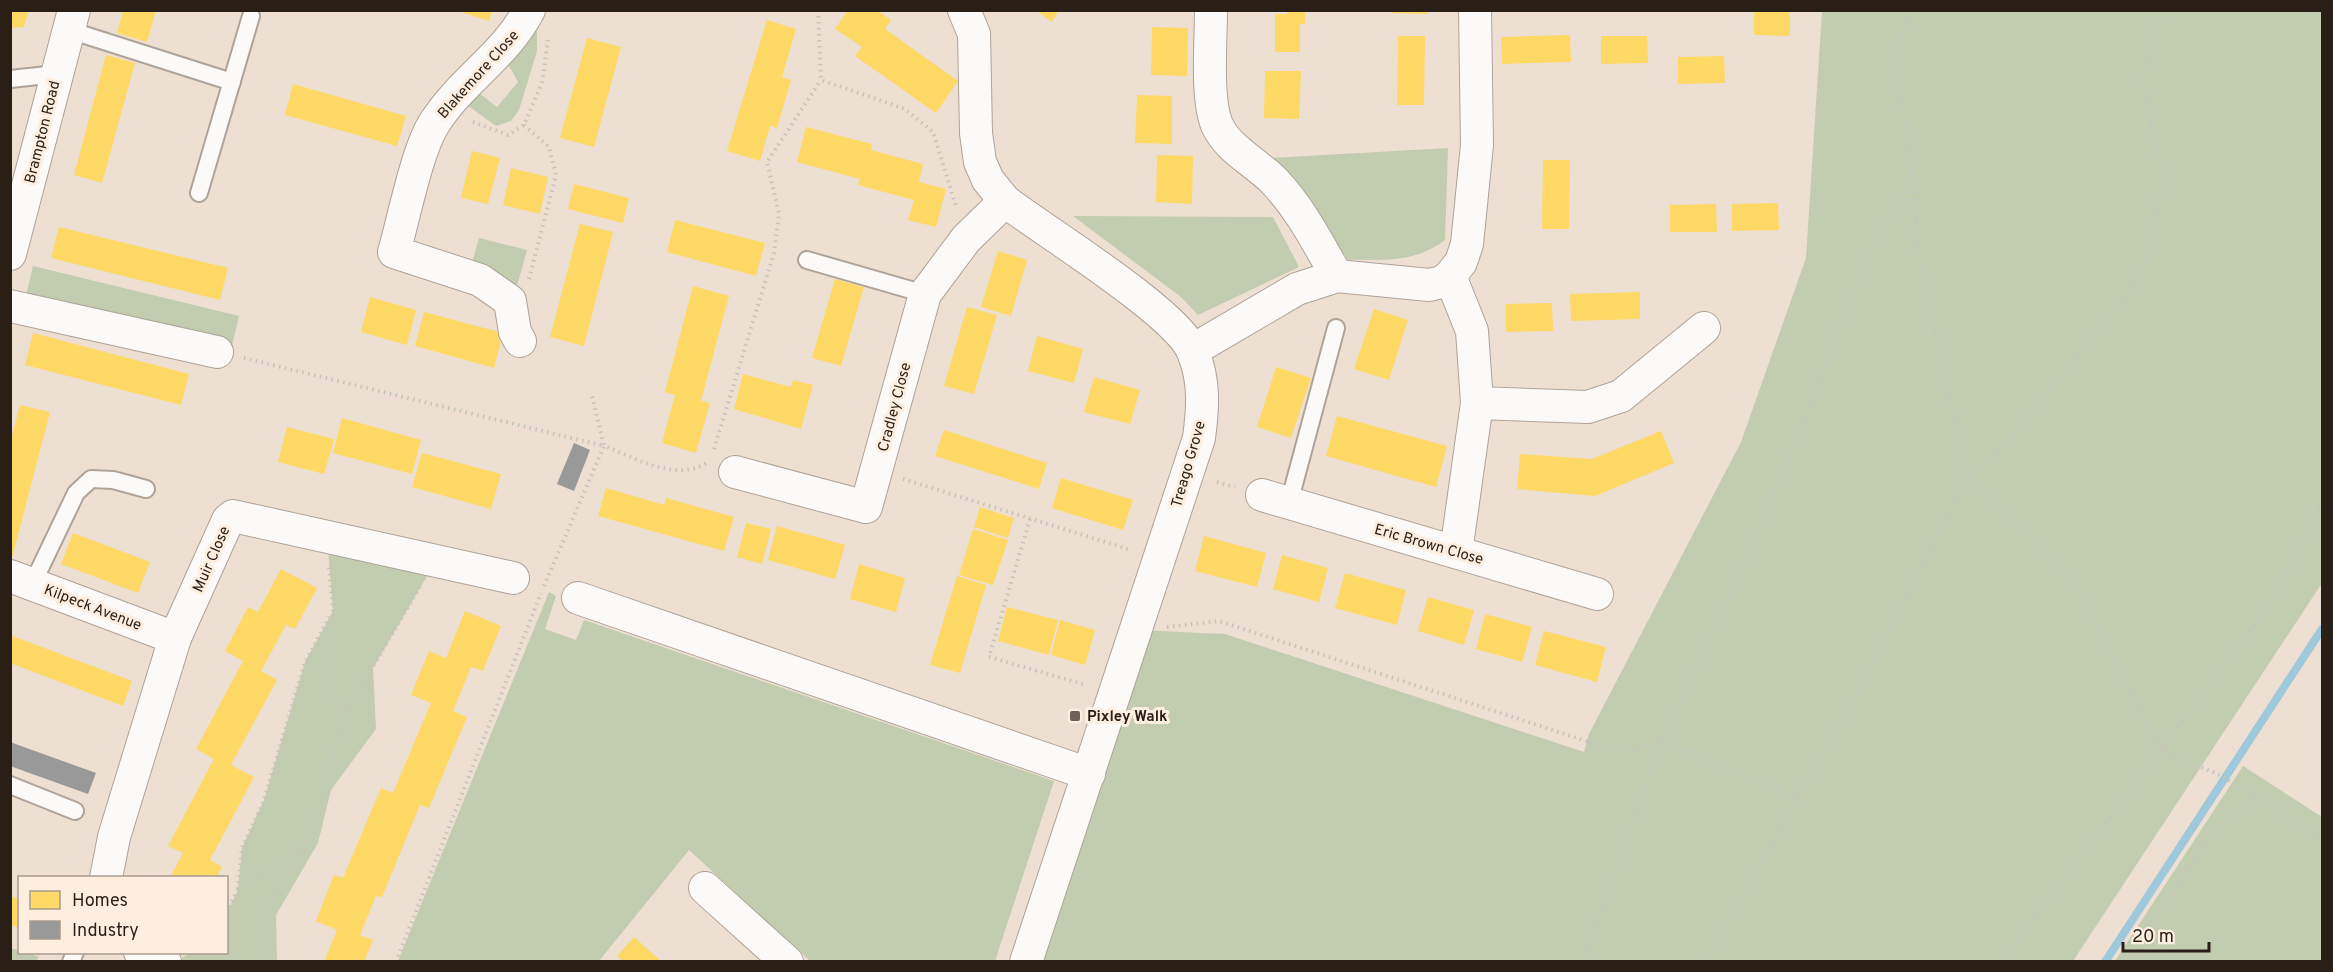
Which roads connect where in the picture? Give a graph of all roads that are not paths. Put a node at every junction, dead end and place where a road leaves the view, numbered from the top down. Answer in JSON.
{"nodes":[{"id":1,"x":964,"y":10,"type":"edge"},
{"id":2,"x":1211,"y":10,"type":"edge"},
{"id":3,"x":1475,"y":10,"type":"edge"},
{"id":4,"x":251,"y":16,"type":"dead end"},
{"id":5,"x":71,"y":20,"type":"edge"},
{"id":6,"x":539,"y":21,"type":"edge"},
{"id":7,"x":57,"y":74,"type":"junction"},
{"id":8,"x":10,"y":79,"type":"edge"},
{"id":9,"x":232,"y":82,"type":"junction"},
{"id":10,"x":199,"y":193,"type":"dead end"},
{"id":11,"x":1005,"y":201,"type":"junction"},
{"id":12,"x":10,"y":254,"type":"edge"},
{"id":13,"x":807,"y":260,"type":"dead end"},
{"id":14,"x":1337,"y":276,"type":"junction"},
{"id":15,"x":1450,"y":276,"type":"junction"},
{"id":16,"x":925,"y":294,"type":"junction"},
{"id":17,"x":10,"y":306,"type":"edge"},
{"id":18,"x":1336,"y":328,"type":"dead end"},
{"id":19,"x":1704,"y":328,"type":"dead end"},
{"id":20,"x":520,"y":341,"type":"dead end"},
{"id":21,"x":1193,"y":350,"type":"junction"},
{"id":22,"x":217,"y":352,"type":"road end"},
{"id":23,"x":1477,"y":403,"type":"junction"},
{"id":24,"x":719,"y":461,"type":"road end"},
{"id":25,"x":146,"y":489,"type":"dead end"},
{"id":26,"x":1276,"y":499,"type":"joint"},
{"id":27,"x":1456,"y":552,"type":"junction"},
{"id":28,"x":513,"y":578,"type":"road end"},
{"id":29,"x":21,"y":581,"type":"edge"},
{"id":30,"x":1597,"y":594,"type":"dead end"},
{"id":31,"x":578,"y":598,"type":"road end"},
{"id":32,"x":176,"y":639,"type":"junction"},
{"id":33,"x":1089,"y":774,"type":"junction"},
{"id":34,"x":10,"y":786,"type":"edge"},
{"id":35,"x":75,"y":811,"type":"dead end"},
{"id":36,"x":106,"y":876,"type":"edge"},
{"id":37,"x":705,"y":888,"type":"dead end"},
{"id":38,"x":787,"y":962,"type":"edge"},
{"id":39,"x":1026,"y":962,"type":"edge"}],
"edges":[{"from":1,"to":11,"type":"street","name":"Treago Grove"},
{"from":2,"to":14,"type":"street"},
{"from":3,"to":15,"type":"street"},
{"from":4,"to":9,"type":"lane"},
{"from":5,"to":7,"type":"street","name":"Brampton Road"},
{"from":5,"to":9,"type":"lane"},
{"from":6,"to":20,"type":"street","name":"Blakemore Close"},
{"from":7,"to":8,"type":"lane"},
{"from":7,"to":12,"type":"street","name":"Brampton Road"},
{"from":9,"to":10,"type":"lane"},
{"from":11,"to":16,"type":"street","name":"Cradley Close"},
{"from":11,"to":21,"type":"street","name":"Treago Grove"},
{"from":13,"to":16,"type":"lane"},
{"from":14,"to":15,"type":"street"},
{"from":14,"to":21,"type":"street"},
{"from":15,"to":23,"type":"street"},
{"from":16,"to":24,"type":"street","name":"Cradley Close"},
{"from":17,"to":22,"type":"street"},
{"from":18,"to":26,"type":"lane"},
{"from":19,"to":23,"type":"street"},
{"from":21,"to":33,"type":"street","name":"Treago Grove"},
{"from":23,"to":27,"type":"street"},
{"from":25,"to":29,"type":"lane"},
{"from":26,"to":27,"type":"street","name":"Eric Brown Close"},
{"from":27,"to":30,"type":"street","name":"Eric Brown Close"},
{"from":28,"to":32,"type":"street","name":"Muir Close"},
{"from":29,"to":32,"type":"street","name":"Kilpeck Avenue"},
{"from":31,"to":33,"type":"street"},
{"from":32,"to":36,"type":"street","name":"Muir Close"},
{"from":33,"to":39,"type":"street","name":"Treago Grove"},
{"from":34,"to":35,"type":"lane"},
{"from":37,"to":38,"type":"street"}]}
